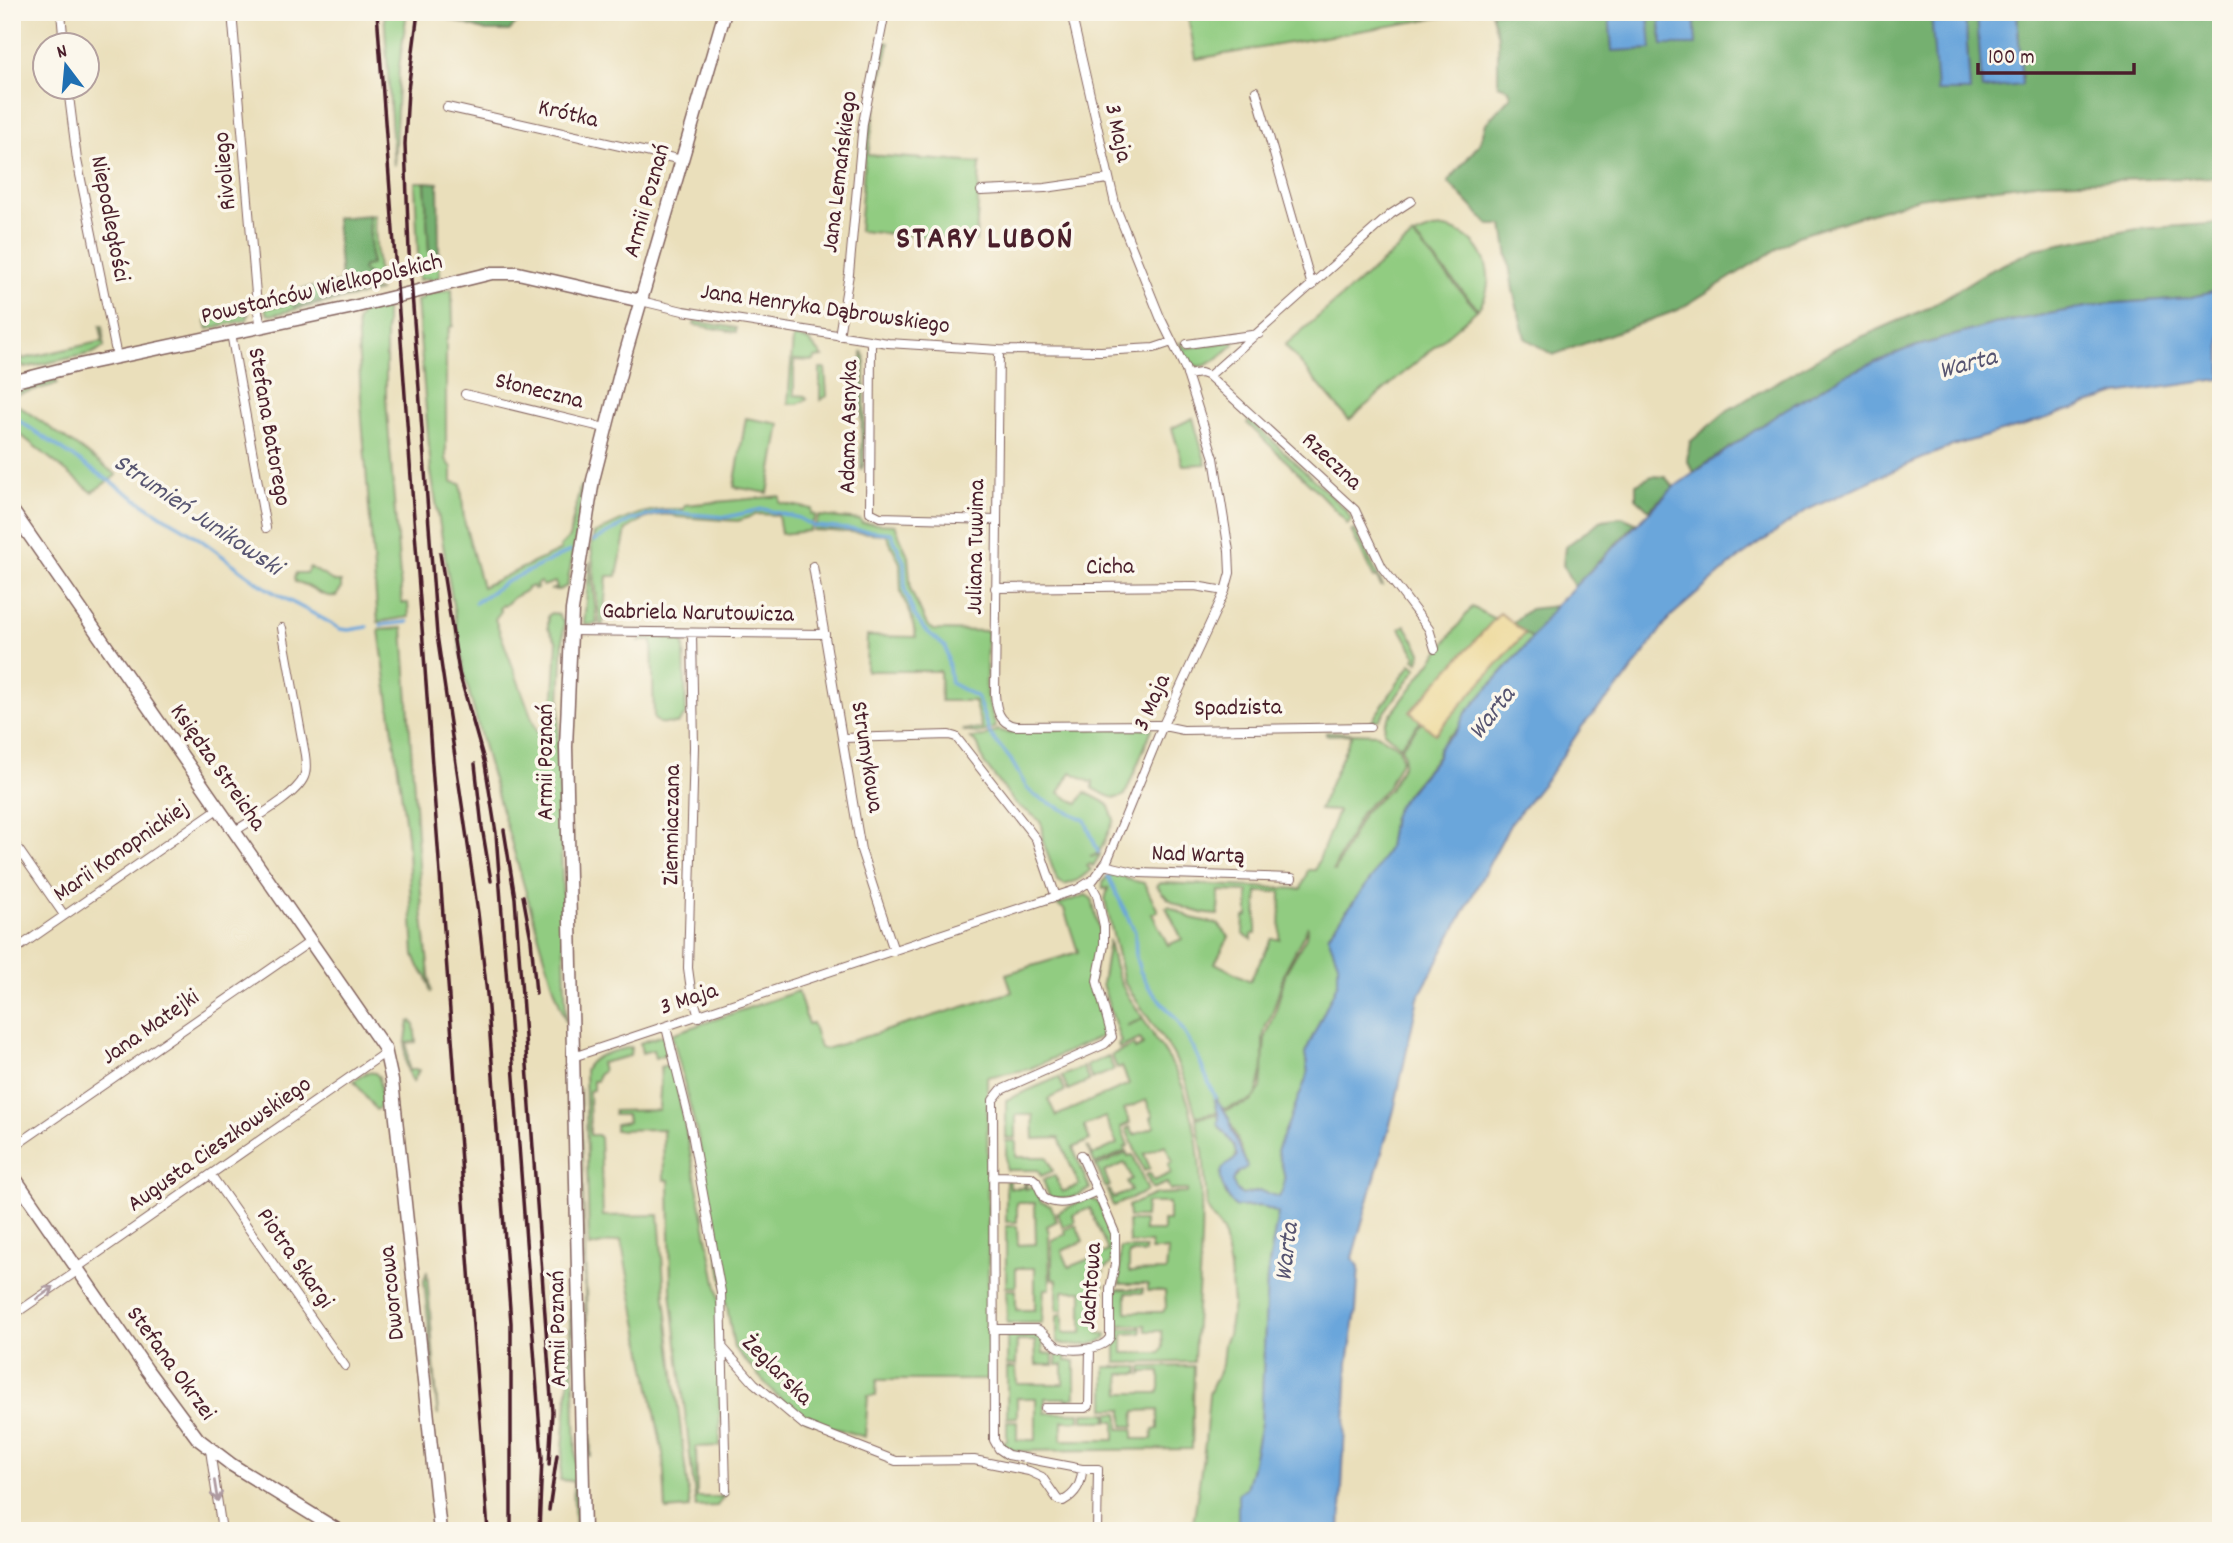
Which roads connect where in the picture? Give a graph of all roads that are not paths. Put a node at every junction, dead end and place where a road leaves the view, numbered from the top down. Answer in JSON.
{"nodes":[{"id":1,"x":61,"y":12,"type":"edge"},
{"id":2,"x":232,"y":12,"type":"edge"},
{"id":3,"x":725,"y":12,"type":"edge"},
{"id":4,"x":885,"y":12,"type":"edge"},
{"id":5,"x":1071,"y":12,"type":"edge"},
{"id":6,"x":63,"y":32,"type":"edge"},
{"id":7,"x":1256,"y":91,"type":"dead end"},
{"id":8,"x":70,"y":102,"type":"edge"},
{"id":9,"x":447,"y":107,"type":"dead end"},
{"id":10,"x":682,"y":160,"type":"junction"},
{"id":11,"x":1108,"y":178,"type":"junction"},
{"id":12,"x":981,"y":191,"type":"dead end"},
{"id":13,"x":1411,"y":201,"type":"dead end"},
{"id":14,"x":1311,"y":282,"type":"junction"},
{"id":15,"x":641,"y":301,"type":"junction"},
{"id":16,"x":261,"y":327,"type":"junction"},
{"id":17,"x":231,"y":333,"type":"junction"},
{"id":18,"x":1259,"y":334,"type":"junction"},
{"id":19,"x":839,"y":336,"type":"junction"},
{"id":20,"x":871,"y":341,"type":"junction"},
{"id":21,"x":1172,"y":342,"type":"junction"},
{"id":22,"x":1187,"y":344,"type":"dead end"},
{"id":23,"x":999,"y":349,"type":"junction"},
{"id":24,"x":117,"y":357,"type":"junction"},
{"id":25,"x":1188,"y":375,"type":"junction"},
{"id":26,"x":1209,"y":376,"type":"junction"},
{"id":27,"x":12,"y":382,"type":"edge"},
{"id":28,"x":465,"y":394,"type":"dead end"},
{"id":29,"x":605,"y":428,"type":"junction"},
{"id":30,"x":12,"y":510,"type":"edge"},
{"id":31,"x":996,"y":520,"type":"junction"},
{"id":32,"x":266,"y":528,"type":"dead end"},
{"id":33,"x":813,"y":566,"type":"dead end"},
{"id":34,"x":995,"y":588,"type":"junction"},
{"id":35,"x":1226,"y":591,"type":"junction"},
{"id":36,"x":282,"y":628,"type":"dead end"},
{"id":37,"x":570,"y":631,"type":"junction"},
{"id":38,"x":692,"y":634,"type":"junction"},
{"id":39,"x":825,"y":634,"type":"junction"},
{"id":40,"x":1435,"y":649,"type":"dead end"},
{"id":41,"x":1163,"y":725,"type":"junction"},
{"id":42,"x":1023,"y":726,"type":"joint"},
{"id":43,"x":1370,"y":727,"type":"dead end"},
{"id":44,"x":844,"y":738,"type":"junction"},
{"id":45,"x":219,"y":808,"type":"junction"},
{"id":46,"x":235,"y":831,"type":"junction"},
{"id":47,"x":12,"y":839,"type":"edge"},
{"id":48,"x":1104,"y":865,"type":"junction"},
{"id":49,"x":1292,"y":878,"type":"dead end"},
{"id":50,"x":1090,"y":883,"type":"junction"},
{"id":51,"x":1056,"y":897,"type":"junction"},
{"id":52,"x":64,"y":915,"type":"junction"},
{"id":53,"x":311,"y":940,"type":"junction"},
{"id":54,"x":12,"y":951,"type":"edge"},
{"id":55,"x":894,"y":951,"type":"junction"},
{"id":56,"x":699,"y":1017,"type":"junction"},
{"id":57,"x":666,"y":1027,"type":"junction"},
{"id":58,"x":386,"y":1052,"type":"junction"},
{"id":59,"x":573,"y":1057,"type":"junction"},
{"id":60,"x":12,"y":1148,"type":"edge"},
{"id":61,"x":1081,"y":1155,"type":"dead end"},
{"id":62,"x":12,"y":1174,"type":"edge"},
{"id":63,"x":211,"y":1175,"type":"junction"},
{"id":64,"x":993,"y":1176,"type":"junction"},
{"id":65,"x":1097,"y":1191,"type":"junction"},
{"id":66,"x":78,"y":1270,"type":"junction"},
{"id":67,"x":12,"y":1316,"type":"edge"},
{"id":68,"x":993,"y":1329,"type":"junction"},
{"id":69,"x":1090,"y":1348,"type":"junction"},
{"id":70,"x":723,"y":1349,"type":"junction"},
{"id":71,"x":345,"y":1366,"type":"dead end"},
{"id":72,"x":1045,"y":1408,"type":"dead end"},
{"id":73,"x":210,"y":1450,"type":"junction"},
{"id":74,"x":1082,"y":1469,"type":"junction"},
{"id":75,"x":726,"y":1490,"type":"dead end"},
{"id":76,"x":222,"y":1531,"type":"edge"},
{"id":77,"x":339,"y":1531,"type":"edge"},
{"id":78,"x":440,"y":1531,"type":"edge"},
{"id":79,"x":584,"y":1531,"type":"edge"},
{"id":80,"x":1097,"y":1531,"type":"edge"}],
"edges":[{"from":1,"to":6,"type":"street"},
{"from":2,"to":16,"type":"street","name":"Rivoliego"},
{"from":3,"to":10,"type":"street","name":"Armii Poznań"},
{"from":4,"to":19,"type":"street","name":"Jana Lemańskiego"},
{"from":5,"to":11,"type":"street","name":"3 Maja"},
{"from":7,"to":14,"type":"street"},
{"from":8,"to":24,"type":"street","name":"Niepodległości"},
{"from":9,"to":10,"type":"street","name":"Krótka"},
{"from":10,"to":15,"type":"street","name":"Armii Poznań"},
{"from":11,"to":12,"type":"street"},
{"from":11,"to":21,"type":"street","name":"3 Maja"},
{"from":13,"to":14,"type":"street"},
{"from":14,"to":18,"type":"street"},
{"from":15,"to":16,"type":"street","name":"Powstańców Wielkopolskich"},
{"from":15,"to":19,"type":"street","name":"Jana Henryka Dąbrowskiego"},
{"from":15,"to":29,"type":"street","name":"Armii Poznań"},
{"from":16,"to":17,"type":"street","name":"Powstańców Wielkopolskich"},
{"from":17,"to":24,"type":"street","name":"Powstańców Wielkopolskich"},
{"from":17,"to":32,"type":"street","name":"Stefana Batorego"},
{"from":18,"to":22,"type":"street"},
{"from":18,"to":26,"type":"street"},
{"from":19,"to":20,"type":"street","name":"Jana Henryka Dąbrowskiego"},
{"from":20,"to":23,"type":"street","name":"Jana Henryka Dąbrowskiego"},
{"from":20,"to":31,"type":"street","name":"Adama Asnyka"},
{"from":21,"to":23,"type":"street","name":"Jana Henryka Dąbrowskiego"},
{"from":21,"to":25,"type":"street","name":"3 Maja"},
{"from":23,"to":31,"type":"street","name":"Juliana Tuwima"},
{"from":24,"to":27,"type":"street","name":"Powstańców Wielkopolskich"},
{"from":25,"to":26,"type":"street"},
{"from":25,"to":35,"type":"street","name":"3 Maja"},
{"from":26,"to":40,"type":"street","name":"Rzeczna"},
{"from":28,"to":29,"type":"street","name":"Słoneczna"},
{"from":29,"to":37,"type":"street","name":"Armii Poznań"},
{"from":30,"to":45,"type":"street","name":"Księdza Streicha"},
{"from":31,"to":34,"type":"street","name":"Juliana Tuwima"},
{"from":33,"to":39,"type":"street","name":"Strumykowa"},
{"from":34,"to":35,"type":"street","name":"Cicha"},
{"from":34,"to":42,"type":"street","name":"Juliana Tuwima"},
{"from":35,"to":41,"type":"street","name":"3 Maja"},
{"from":36,"to":46,"type":"street"},
{"from":37,"to":38,"type":"street","name":"Gabriela Narutowicza"},
{"from":37,"to":59,"type":"street","name":"Armii Poznań"},
{"from":38,"to":39,"type":"street","name":"Gabriela Narutowicza"},
{"from":38,"to":56,"type":"street","name":"Ziemniaczana"},
{"from":39,"to":44,"type":"street","name":"Strumykowa"},
{"from":41,"to":42,"type":"street","name":"Spadzista"},
{"from":41,"to":43,"type":"street","name":"Spadzista"},
{"from":41,"to":48,"type":"street","name":"3 Maja"},
{"from":44,"to":51,"type":"street"},
{"from":44,"to":55,"type":"street","name":"Strumykowa"},
{"from":45,"to":46,"type":"street","name":"Księdza Streicha"},
{"from":45,"to":52,"type":"street","name":"Marii Konopnickiej"},
{"from":46,"to":53,"type":"street","name":"Księdza Streicha"},
{"from":47,"to":52,"type":"street"},
{"from":48,"to":49,"type":"street","name":"Nad Wartą"},
{"from":48,"to":50,"type":"street","name":"3 Maja"},
{"from":50,"to":51,"type":"street","name":"3 Maja"},
{"from":50,"to":64,"type":"street"},
{"from":51,"to":55,"type":"street","name":"3 Maja"},
{"from":52,"to":54,"type":"street","name":"Marii Konopnickiej"},
{"from":53,"to":58,"type":"street","name":"Księdza Streicha"},
{"from":53,"to":60,"type":"street","name":"Jana Matejki"},
{"from":55,"to":56,"type":"street","name":"3 Maja"},
{"from":56,"to":57,"type":"street","name":"3 Maja"},
{"from":57,"to":59,"type":"street","name":"3 Maja"},
{"from":57,"to":70,"type":"street","name":"Żeglarska"},
{"from":58,"to":63,"type":"street","name":"Augusta Cieszkowskiego"},
{"from":58,"to":78,"type":"street","name":"Dworcowa"},
{"from":59,"to":79,"type":"street","name":"Armii Poznań"},
{"from":61,"to":65,"type":"street"},
{"from":62,"to":66,"type":"street","name":"Stefana Okrzei"},
{"from":63,"to":66,"type":"street","name":"Augusta Cieszkowskiego"},
{"from":63,"to":71,"type":"street","name":"Piotra Skargi"},
{"from":64,"to":65,"type":"street"},
{"from":64,"to":68,"type":"street"},
{"from":65,"to":69,"type":"street","name":"Jachtowa"},
{"from":67,"to":66,"type":"street","name":"Augusta Cieszkowskiego","one_way":true},
{"from":66,"to":73,"type":"street","name":"Stefana Okrzei"},
{"from":68,"to":69,"type":"street","name":"Jachtowa"},
{"from":68,"to":74,"type":"street"},
{"from":69,"to":72,"type":"street"},
{"from":70,"to":74,"type":"street","name":"Żeglarska"},
{"from":70,"to":75,"type":"street"},
{"from":73,"to":76,"type":"street","one_way":true},
{"from":73,"to":77,"type":"street","name":"Stefana Okrzei"},
{"from":74,"to":80,"type":"street"}]}
